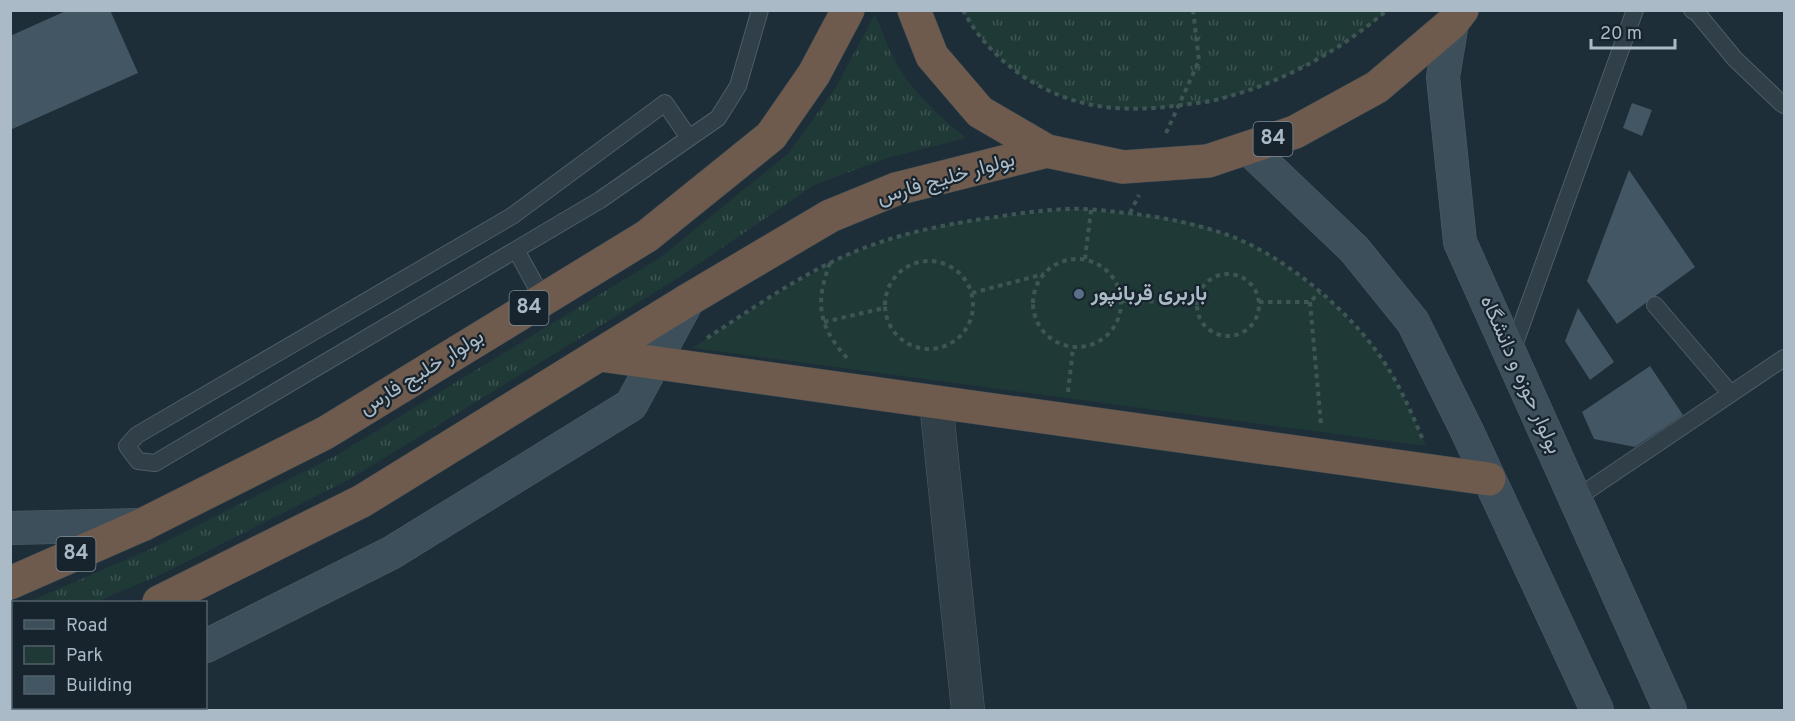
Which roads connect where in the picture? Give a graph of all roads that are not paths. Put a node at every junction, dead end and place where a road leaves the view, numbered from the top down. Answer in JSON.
{"nodes":[{"id":1,"x":760,"y":10,"type":"edge"},
{"id":2,"x":848,"y":10,"type":"edge"},
{"id":3,"x":914,"y":10,"type":"edge"},
{"id":4,"x":1635,"y":10,"type":"edge"},
{"id":5,"x":1692,"y":10,"type":"edge"},
{"id":6,"x":1457,"y":17,"type":"edge"},
{"id":7,"x":1785,"y":105,"type":"edge"},
{"id":8,"x":689,"y":138,"type":"junction"},
{"id":9,"x":1248,"y":148,"type":"junction"},
{"id":10,"x":1047,"y":151,"type":"junction"},
{"id":11,"x":516,"y":250,"type":"junction"},
{"id":12,"x":543,"y":299,"type":"junction"},
{"id":13,"x":688,"y":300,"type":"junction"},
{"id":14,"x":1655,"y":305,"type":"dead end"},
{"id":15,"x":600,"y":355,"type":"junction"},
{"id":16,"x":1511,"y":355,"type":"junction"},
{"id":17,"x":1785,"y":358,"type":"edge"},
{"id":18,"x":654,"y":362,"type":"junction"},
{"id":19,"x":1731,"y":394,"type":"junction"},
{"id":20,"x":936,"y":402,"type":"junction"},
{"id":21,"x":1489,"y":479,"type":"junction"},
{"id":22,"x":1575,"y":499,"type":"junction"},
{"id":23,"x":142,"y":525,"type":"junction"},
{"id":24,"x":10,"y":528,"type":"edge"},
{"id":25,"x":10,"y":583,"type":"edge"},
{"id":26,"x":163,"y":601,"type":"edge"},
{"id":27,"x":207,"y":645,"type":"edge"},
{"id":28,"x":968,"y":711,"type":"edge"},
{"id":29,"x":1597,"y":711,"type":"edge"},
{"id":30,"x":1670,"y":711,"type":"edge"}],
"edges":[{"from":1,"to":8,"type":"lane"},
{"from":2,"to":12,"type":"highway","name":"بولوار خلیج فارس","number":"84"},
{"from":3,"to":10,"type":"highway","number":"84"},
{"from":4,"to":16,"type":"lane"},
{"from":5,"to":7,"type":"lane"},
{"from":6,"to":9,"type":"highway","number":"84"},
{"from":6,"to":16,"type":"street","name":"بولوار حوزه و دانشگاه"},
{"from":8,"to":11,"type":"lane"},
{"from":8,"to":11,"type":"lane"},
{"from":9,"to":10,"type":"highway","number":"84"},
{"from":9,"to":21,"type":"street"},
{"from":10,"to":13,"type":"highway","name":"بولوار خلیج فارس","number":"84"},
{"from":11,"to":12,"type":"lane"},
{"from":12,"to":23,"type":"highway","name":"بولوار خلیج فارس","number":"84"},
{"from":13,"to":15,"type":"highway","name":"بولوار خلیج فارس","number":"84"},
{"from":13,"to":18,"type":"street"},
{"from":14,"to":19,"type":"lane"},
{"from":15,"to":18,"type":"highway"},
{"from":15,"to":26,"type":"highway","name":"بولوار خلیج فارس","number":"84"},
{"from":16,"to":22,"type":"street","name":"بولوار حوزه و دانشگاه"},
{"from":17,"to":19,"type":"lane"},
{"from":18,"to":20,"type":"highway"},
{"from":18,"to":27,"type":"street"},
{"from":19,"to":22,"type":"lane"},
{"from":20,"to":21,"type":"highway"},
{"from":20,"to":28,"type":"street"},
{"from":21,"to":29,"type":"street"},
{"from":22,"to":30,"type":"street","name":"بولوار حوزه و دانشگاه"},
{"from":23,"to":24,"type":"street"},
{"from":23,"to":25,"type":"highway","name":"بولوار خلیج فارس","number":"84"}]}
